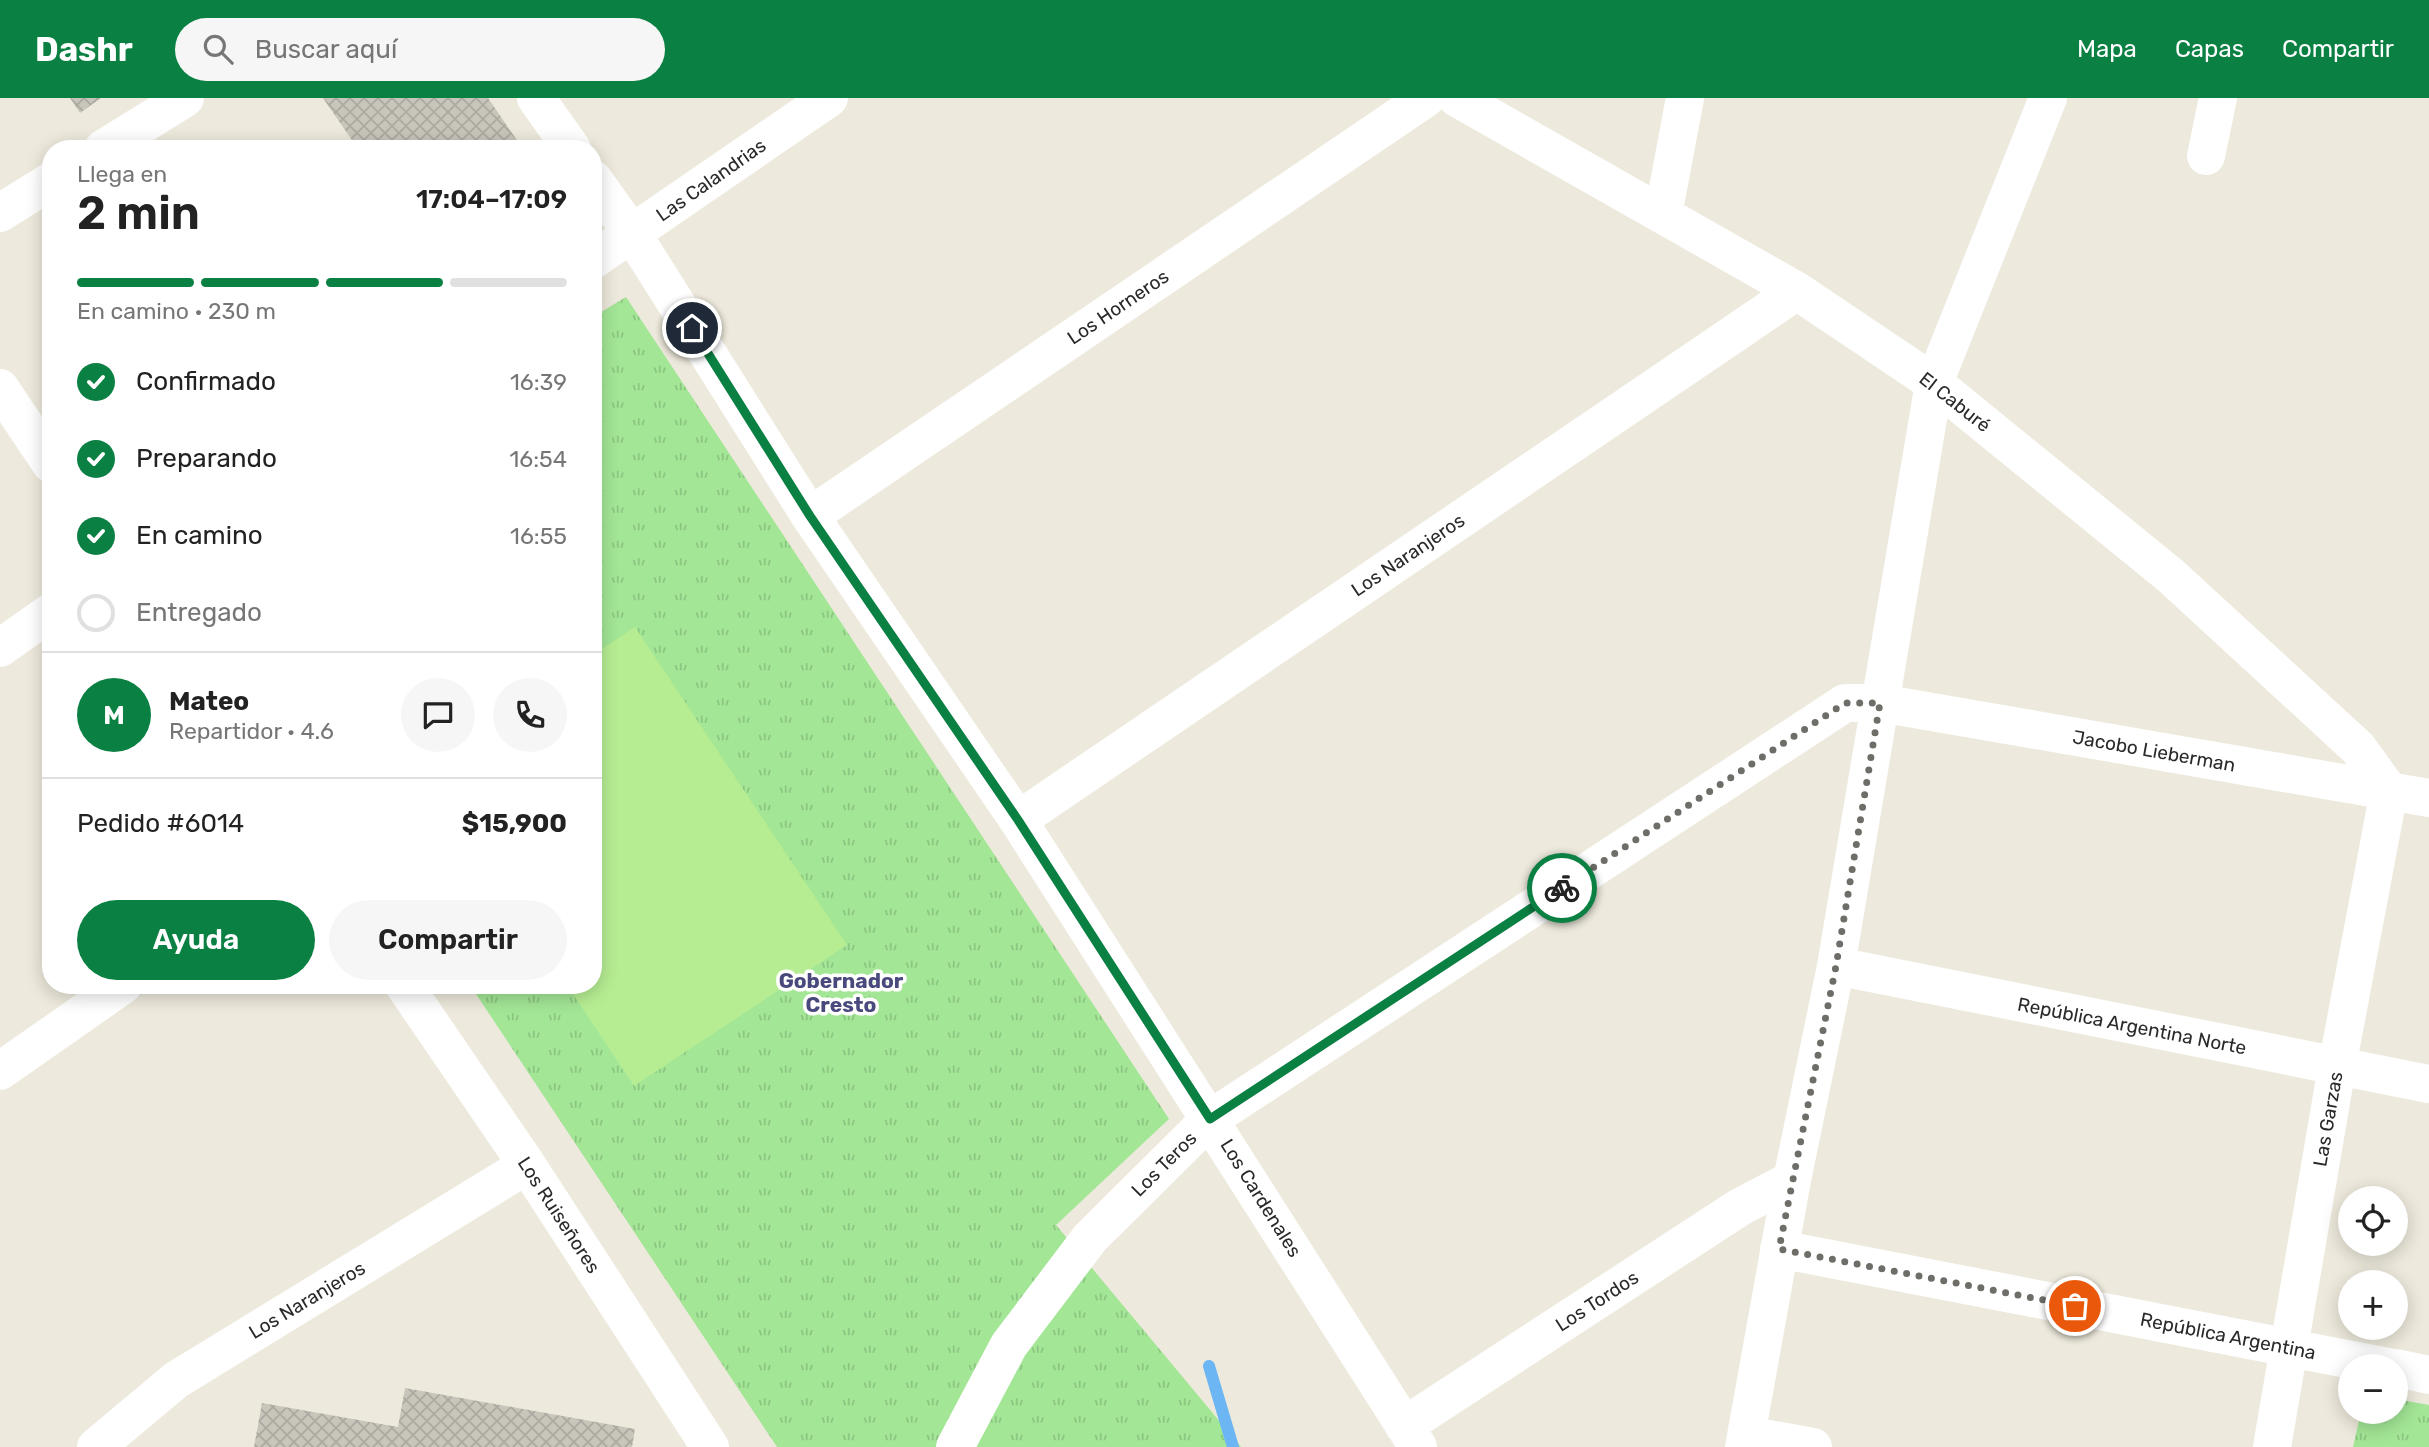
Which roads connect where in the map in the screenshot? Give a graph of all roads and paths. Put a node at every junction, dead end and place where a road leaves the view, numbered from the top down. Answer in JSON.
{"nodes":[{"id":1,"x":185,"y":98,"type":"edge"},
{"id":2,"x":537,"y":98,"type":"edge"},
{"id":3,"x":828,"y":98,"type":"edge"},
{"id":4,"x":1426,"y":98,"type":"edge"},
{"id":5,"x":1457,"y":98,"type":"edge"},
{"id":6,"x":1685,"y":98,"type":"edge"},
{"id":7,"x":2048,"y":98,"type":"edge"},
{"id":8,"x":2218,"y":98,"type":"edge"},
{"id":9,"x":117,"y":140,"type":"edge"},
{"id":10,"x":566,"y":140,"type":"edge"},
{"id":11,"x":2206,"y":156,"type":"dead end"},
{"id":12,"x":42,"y":187,"type":"edge"},
{"id":13,"x":602,"y":192,"type":"edge"},
{"id":14,"x":0,"y":213,"type":"edge"},
{"id":15,"x":1663,"y":215,"type":"junction"},
{"id":16,"x":633,"y":235,"type":"junction"},
{"id":17,"x":602,"y":254,"type":"edge"},
{"id":18,"x":1797,"y":291,"type":"junction"},
{"id":19,"x":1934,"y":383,"type":"junction"},
{"id":20,"x":0,"y":388,"type":"edge"},
{"id":21,"x":42,"y":451,"type":"edge"},
{"id":22,"x":810,"y":516,"type":"junction"},
{"id":23,"x":42,"y":618,"type":"edge"},
{"id":24,"x":0,"y":648,"type":"edge"},
{"id":25,"x":1880,"y":703,"type":"junction"},
{"id":26,"x":2389,"y":791,"type":"junction"},
{"id":27,"x":2429,"y":798,"type":"edge"},
{"id":28,"x":1018,"y":820,"type":"junction"},
{"id":29,"x":1836,"y":966,"type":"junction"},
{"id":30,"x":109,"y":994,"type":"edge"},
{"id":31,"x":410,"y":994,"type":"edge"},
{"id":32,"x":2337,"y":1067,"type":"junction"},
{"id":33,"x":0,"y":1071,"type":"edge"},
{"id":34,"x":2429,"y":1084,"type":"edge"},
{"id":35,"x":1210,"y":1119,"type":"junction"},
{"id":36,"x":527,"y":1165,"type":"junction"},
{"id":37,"x":1792,"y":1180,"type":"junction"},
{"id":38,"x":1779,"y":1249,"type":"junction"},
{"id":39,"x":2290,"y":1348,"type":"junction"},
{"id":40,"x":2338,"y":1357,"type":"edge"},
{"id":41,"x":2408,"y":1371,"type":"edge"},
{"id":42,"x":2429,"y":1375,"type":"edge"},
{"id":43,"x":1411,"y":1437,"type":"edge"},
{"id":44,"x":1746,"y":1441,"type":"edge"},
{"id":45,"x":96,"y":1447,"type":"edge"},
{"id":46,"x":710,"y":1447,"type":"edge"},
{"id":47,"x":955,"y":1447,"type":"edge"},
{"id":48,"x":1813,"y":1447,"type":"edge"},
{"id":49,"x":2272,"y":1447,"type":"edge"}],
"edges":[{"from":1,"to":9,"type":"street"},
{"from":2,"to":10,"type":"street"},
{"from":3,"to":16,"type":"street","name":"Las Calandrias"},
{"from":4,"to":22,"type":"street","name":"Los Horneros"},
{"from":5,"to":15,"type":"street","name":"El Caburé"},
{"from":6,"to":15,"type":"street"},
{"from":7,"to":19,"type":"street"},
{"from":8,"to":11,"type":"street"},
{"from":12,"to":14,"type":"street"},
{"from":13,"to":16,"type":"street","name":"Los Cardenales"},
{"from":15,"to":18,"type":"street","name":"El Caburé"},
{"from":16,"to":17,"type":"street","name":"Las Calandrias"},
{"from":16,"to":22,"type":"street","name":"Los Cardenales"},
{"from":18,"to":19,"type":"street","name":"El Caburé"},
{"from":18,"to":28,"type":"street","name":"Los Naranjeros"},
{"from":19,"to":25,"type":"street"},
{"from":19,"to":26,"type":"street","name":"El Caburé"},
{"from":20,"to":21,"type":"street"},
{"from":22,"to":28,"type":"street","name":"Los Cardenales"},
{"from":23,"to":24,"type":"street"},
{"from":25,"to":26,"type":"street","name":"Jacobo Lieberman"},
{"from":25,"to":29,"type":"street"},
{"from":25,"to":35,"type":"street","name":"Los Teros"},
{"from":26,"to":27,"type":"street","name":"Jacobo Lieberman"},
{"from":26,"to":32,"type":"street","name":"Las Garzas"},
{"from":28,"to":35,"type":"street","name":"Los Cardenales"},
{"from":29,"to":32,"type":"street","name":"República Argentina Norte"},
{"from":29,"to":37,"type":"street"},
{"from":30,"to":33,"type":"street"},
{"from":31,"to":36,"type":"street","name":"Los Ruiseñores"},
{"from":32,"to":34,"type":"street","name":"República Argentina Norte"},
{"from":32,"to":39,"type":"street","name":"Las Garzas"},
{"from":35,"to":43,"type":"street","name":"Los Cardenales"},
{"from":35,"to":47,"type":"street","name":"Los Teros"},
{"from":36,"to":45,"type":"street","name":"Los Naranjeros"},
{"from":36,"to":46,"type":"street","name":"Los Ruiseñores"},
{"from":37,"to":38,"type":"street"},
{"from":37,"to":43,"type":"street","name":"Los Tordos"},
{"from":38,"to":39,"type":"street","name":"República Argentina"},
{"from":38,"to":44,"type":"street"},
{"from":39,"to":40,"type":"street","name":"República Argentina"},
{"from":39,"to":49,"type":"street","name":"Las Garzas"},
{"from":41,"to":42,"type":"street"},
{"from":44,"to":48,"type":"street"}]}
